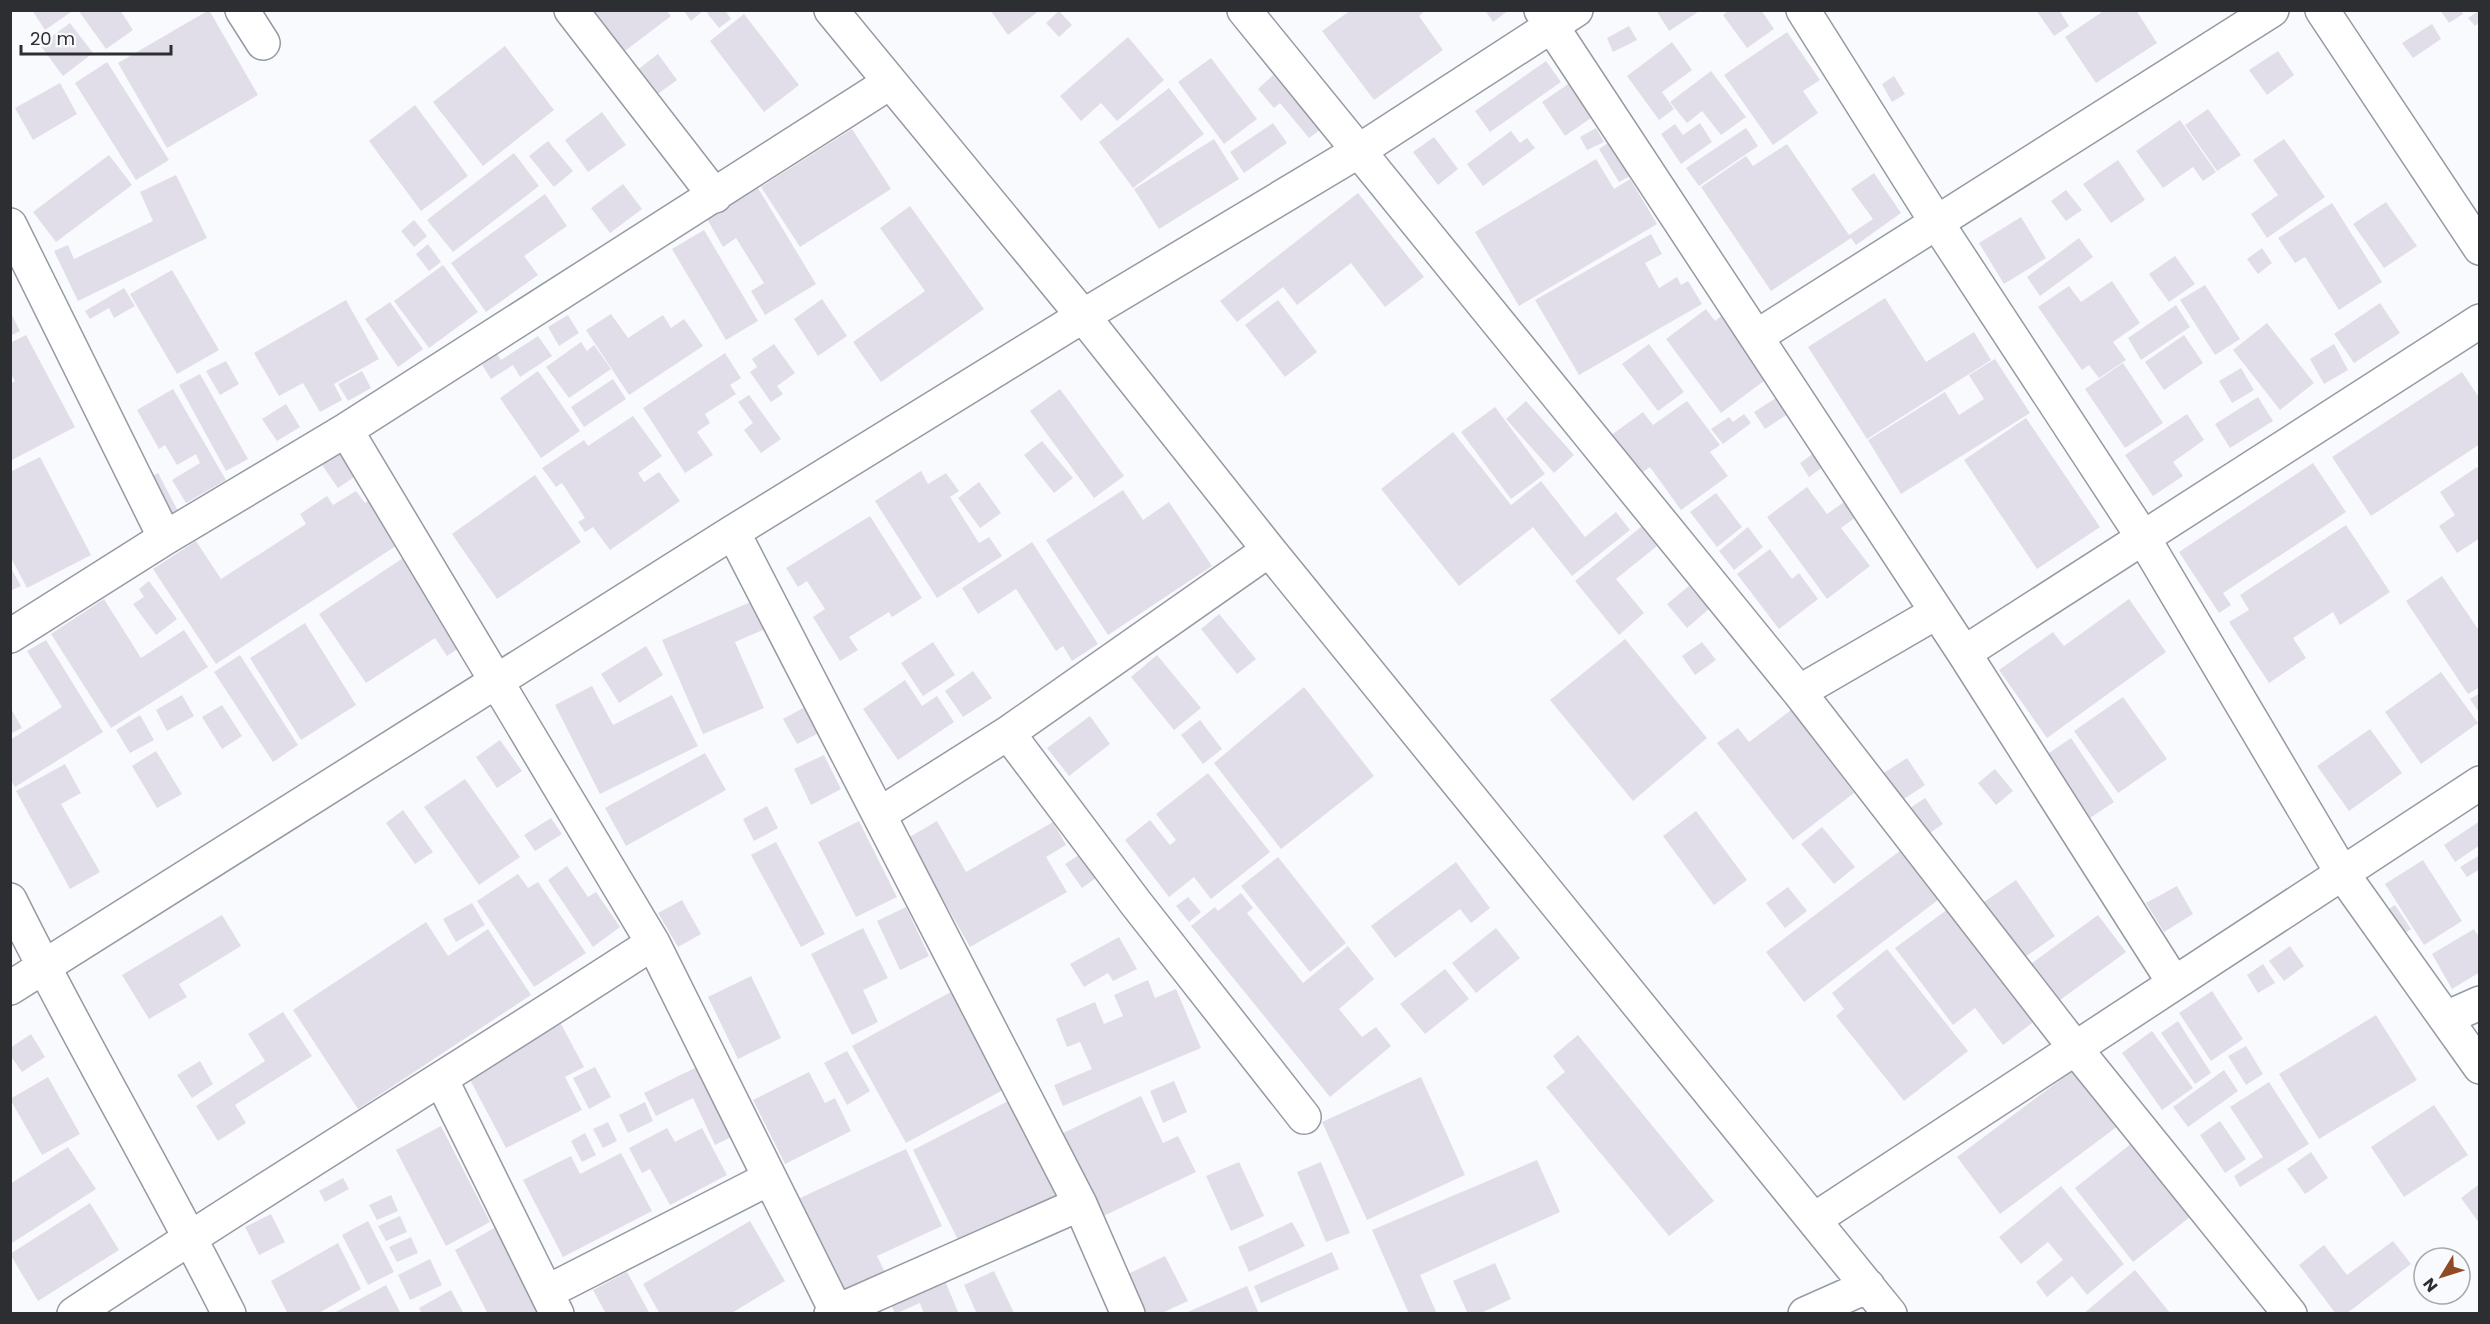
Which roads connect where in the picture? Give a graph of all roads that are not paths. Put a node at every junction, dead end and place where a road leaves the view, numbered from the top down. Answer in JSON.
{"nodes":[{"id":1,"x":242,"y":10,"type":"edge"},
{"id":2,"x":571,"y":10,"type":"edge"},
{"id":3,"x":831,"y":10,"type":"edge"},
{"id":4,"x":1244,"y":10,"type":"edge"},
{"id":5,"x":1803,"y":10,"type":"edge"},
{"id":6,"x":2272,"y":10,"type":"edge"},
{"id":7,"x":2322,"y":10,"type":"edge"},
{"id":8,"x":1556,"y":16,"type":"edge"},
{"id":9,"x":262,"y":43,"type":"dead end"},
{"id":10,"x":889,"y":83,"type":"junction"},
{"id":11,"x":1357,"y":152,"type":"junction"},
{"id":12,"x":715,"y":196,"type":"junction"},
{"id":13,"x":1937,"y":223,"type":"junction"},
{"id":14,"x":10,"y":225,"type":"edge"},
{"id":15,"x":2480,"y":248,"type":"edge"},
{"id":16,"x":1083,"y":316,"type":"junction"},
{"id":17,"x":2480,"y":321,"type":"edge"},
{"id":18,"x":1756,"y":337,"type":"junction"},
{"id":19,"x":346,"y":430,"type":"junction"},
{"id":20,"x":734,"y":532,"type":"junction"},
{"id":21,"x":165,"y":538,"type":"junction"},
{"id":22,"x":2144,"y":539,"type":"junction"},
{"id":23,"x":1269,"y":550,"type":"junction"},
{"id":24,"x":1937,"y":612,"type":"junction"},
{"id":25,"x":10,"y":636,"type":"edge"},
{"id":26,"x":1964,"y":653,"type":"junction"},
{"id":27,"x":499,"y":682,"type":"junction"},
{"id":28,"x":1799,"y":692,"type":"junction"},
{"id":29,"x":1008,"y":733,"type":"junction"},
{"id":30,"x":2480,"y":783,"type":"edge"},
{"id":31,"x":880,"y":814,"type":"junction"},
{"id":32,"x":2342,"y":873,"type":"junction"},
{"id":33,"x":10,"y":900,"type":"edge"},
{"id":34,"x":653,"y":943,"type":"junction"},
{"id":35,"x":44,"y":967,"type":"junction"},
{"id":36,"x":2174,"y":983,"type":"junction"},
{"id":37,"x":10,"y":988,"type":"edge"},
{"id":38,"x":2480,"y":1003,"type":"edge"},
{"id":39,"x":2446,"y":1018,"type":"junction"},
{"id":40,"x":2075,"y":1048,"type":"junction"},
{"id":41,"x":2480,"y":1067,"type":"edge"},
{"id":42,"x":442,"y":1081,"type":"junction"},
{"id":43,"x":1304,"y":1117,"type":"dead end"},
{"id":44,"x":768,"y":1179,"type":"junction"},
{"id":45,"x":1080,"y":1204,"type":"junction"},
{"id":46,"x":1815,"y":1219,"type":"junction"},
{"id":47,"x":190,"y":1237,"type":"junction"},
{"id":48,"x":1868,"y":1286,"type":"junction"},
{"id":49,"x":552,"y":1303,"type":"edge"},
{"id":50,"x":833,"y":1312,"type":"edge"},
{"id":51,"x":74,"y":1314,"type":"edge"},
{"id":52,"x":229,"y":1314,"type":"edge"},
{"id":53,"x":1128,"y":1314,"type":"edge"},
{"id":54,"x":1805,"y":1314,"type":"edge"},
{"id":55,"x":1890,"y":1314,"type":"edge"},
{"id":56,"x":2290,"y":1314,"type":"edge"}],
"edges":[{"from":1,"to":9,"type":"street"},
{"from":2,"to":12,"type":"street"},
{"from":3,"to":10,"type":"street"},
{"from":4,"to":11,"type":"street"},
{"from":5,"to":13,"type":"street"},
{"from":6,"to":13,"type":"street"},
{"from":7,"to":15,"type":"street"},
{"from":8,"to":11,"type":"street"},
{"from":8,"to":18,"type":"street"},
{"from":10,"to":12,"type":"street"},
{"from":10,"to":16,"type":"street"},
{"from":11,"to":16,"type":"street"},
{"from":11,"to":28,"type":"street"},
{"from":12,"to":19,"type":"street"},
{"from":13,"to":18,"type":"street"},
{"from":13,"to":22,"type":"street"},
{"from":14,"to":21,"type":"street"},
{"from":16,"to":20,"type":"street"},
{"from":16,"to":23,"type":"street"},
{"from":17,"to":22,"type":"street"},
{"from":18,"to":24,"type":"street"},
{"from":19,"to":21,"type":"street"},
{"from":19,"to":27,"type":"street"},
{"from":20,"to":27,"type":"street"},
{"from":20,"to":31,"type":"street"},
{"from":21,"to":25,"type":"street"},
{"from":22,"to":26,"type":"street"},
{"from":22,"to":32,"type":"street"},
{"from":23,"to":29,"type":"street"},
{"from":23,"to":46,"type":"street"},
{"from":24,"to":26,"type":"street"},
{"from":24,"to":28,"type":"street"},
{"from":26,"to":36,"type":"street"},
{"from":27,"to":34,"type":"street"},
{"from":27,"to":35,"type":"street"},
{"from":28,"to":40,"type":"street"},
{"from":29,"to":31,"type":"street"},
{"from":29,"to":43,"type":"street"},
{"from":30,"to":32,"type":"street"},
{"from":31,"to":45,"type":"street"},
{"from":32,"to":36,"type":"street"},
{"from":32,"to":39,"type":"street"},
{"from":33,"to":35,"type":"street"},
{"from":34,"to":42,"type":"street"},
{"from":34,"to":44,"type":"street"},
{"from":35,"to":37,"type":"street"},
{"from":35,"to":47,"type":"street"},
{"from":36,"to":40,"type":"street"},
{"from":38,"to":39,"type":"street"},
{"from":39,"to":41,"type":"street"},
{"from":40,"to":46,"type":"street"},
{"from":40,"to":56,"type":"street"},
{"from":42,"to":47,"type":"street"},
{"from":42,"to":49,"type":"street"},
{"from":44,"to":49,"type":"street"},
{"from":44,"to":50,"type":"street"},
{"from":45,"to":50,"type":"street"},
{"from":45,"to":53,"type":"street"},
{"from":46,"to":48,"type":"street"},
{"from":47,"to":51,"type":"street"},
{"from":47,"to":52,"type":"street"},
{"from":48,"to":54,"type":"street"},
{"from":48,"to":55,"type":"street"}]}
